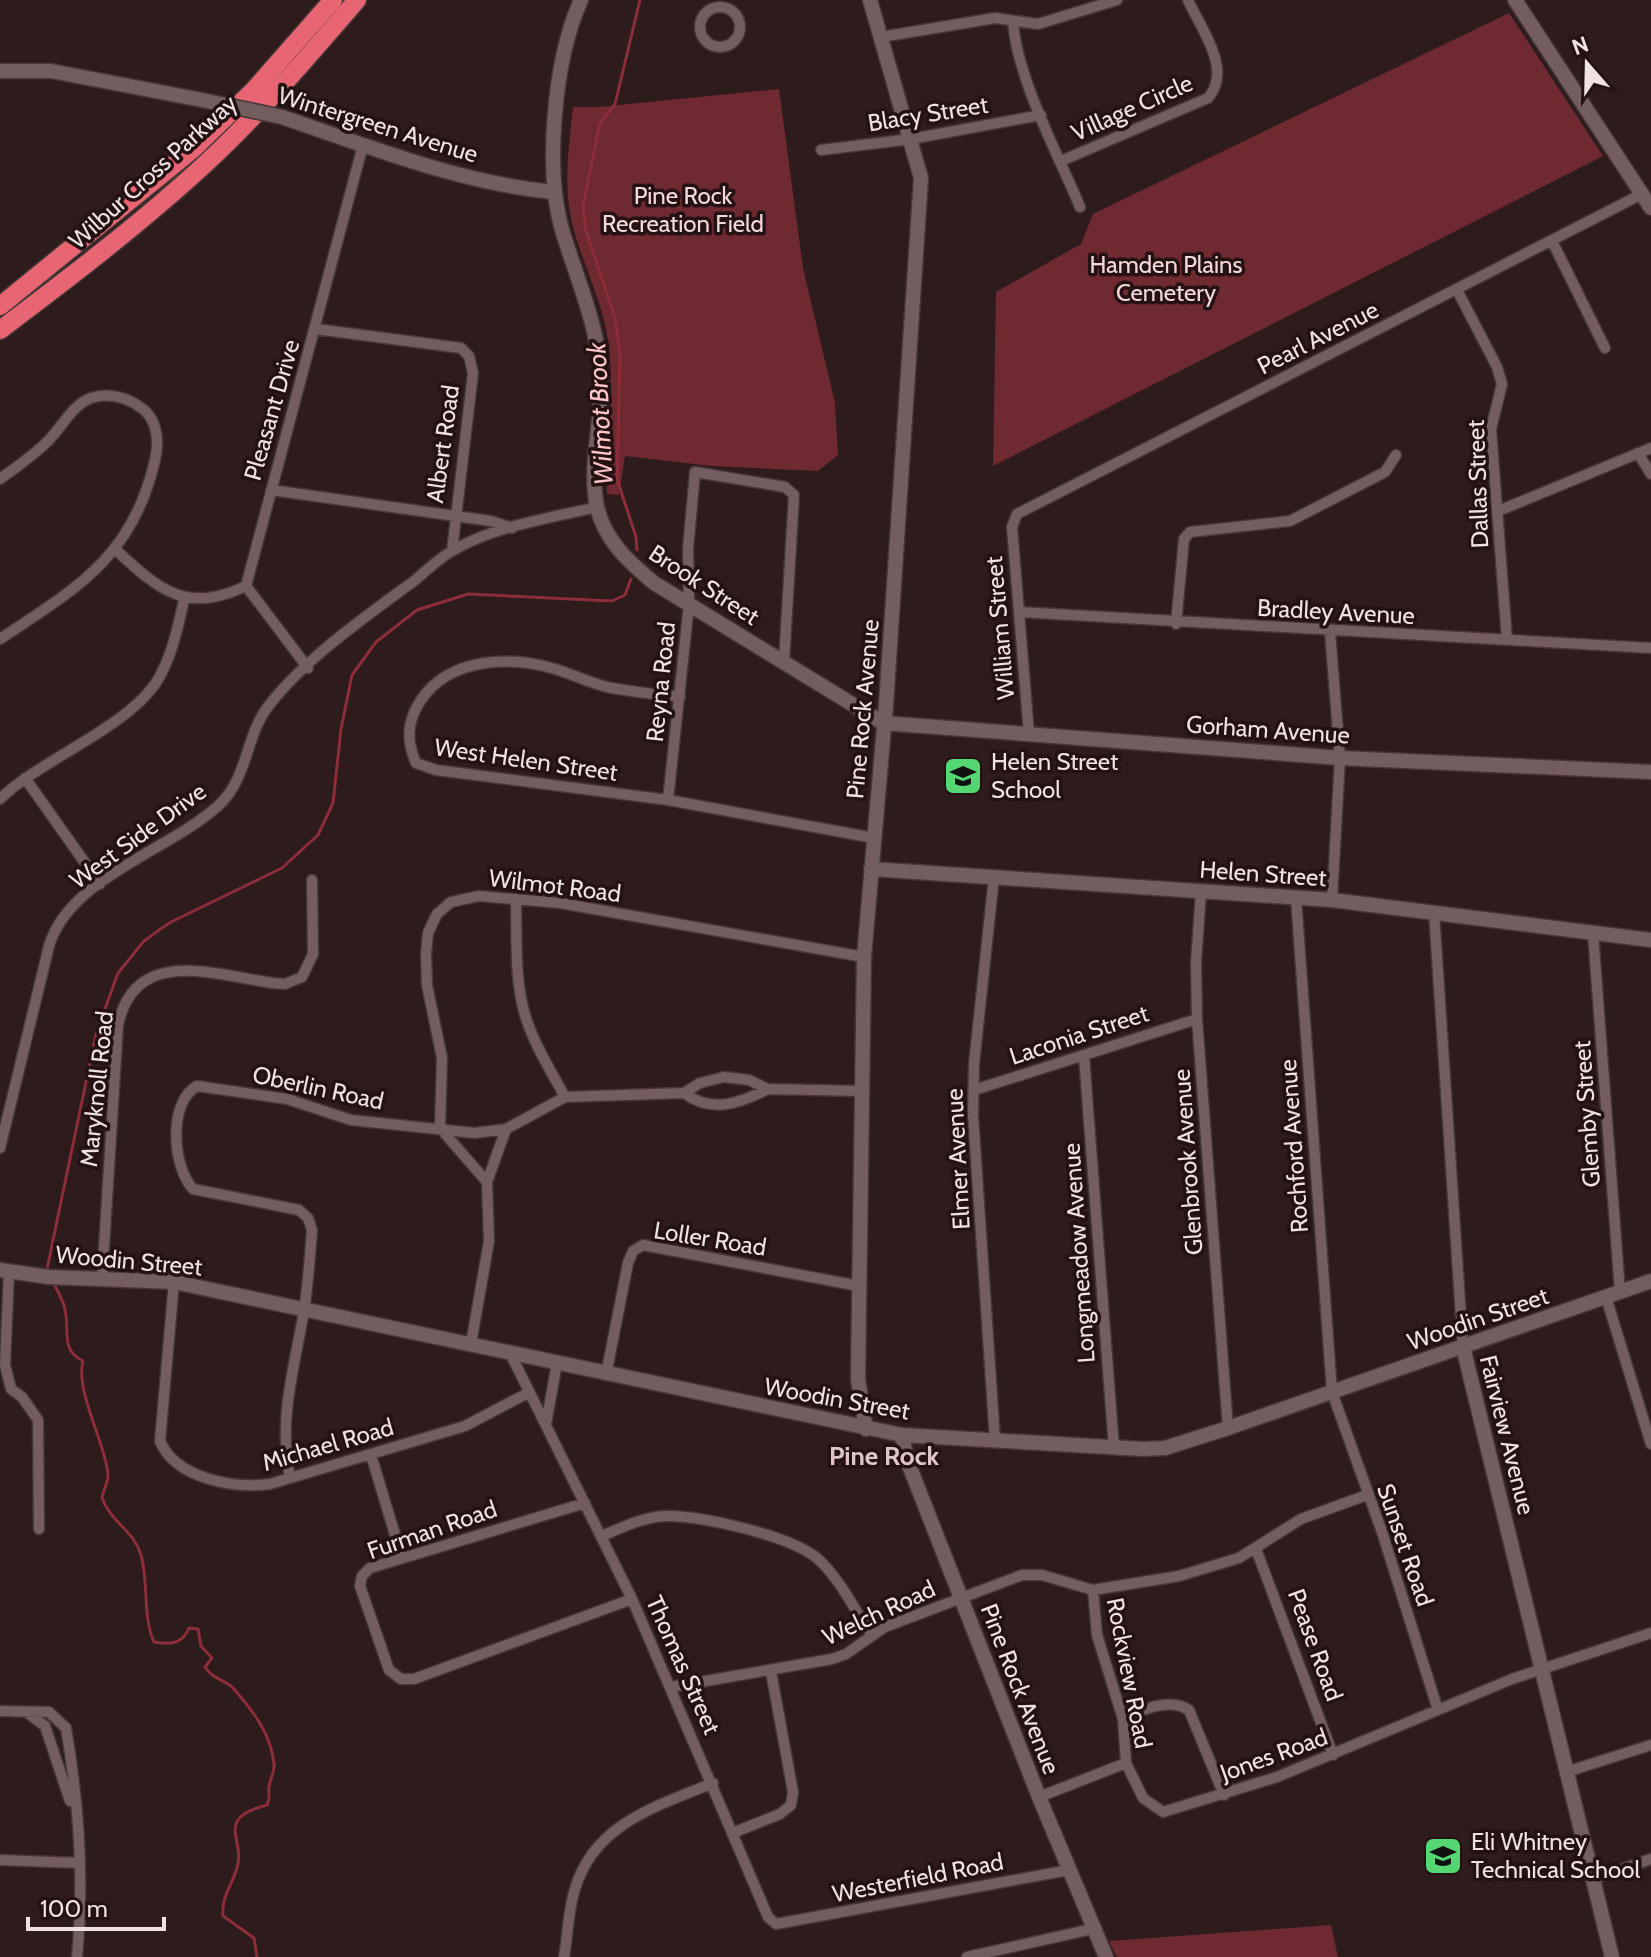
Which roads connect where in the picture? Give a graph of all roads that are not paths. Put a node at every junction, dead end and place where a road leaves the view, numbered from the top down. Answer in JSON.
{"nodes":[{"id":1,"x":333,"y":0,"type":"edge"},
{"id":2,"x":357,"y":0,"type":"edge"},
{"id":3,"x":581,"y":0,"type":"edge"},
{"id":4,"x":870,"y":0,"type":"edge"},
{"id":5,"x":1117,"y":0,"type":"edge"},
{"id":6,"x":1188,"y":0,"type":"edge"},
{"id":7,"x":1515,"y":0,"type":"edge"},
{"id":8,"x":732,"y":5,"type":"edge"},
{"id":9,"x":1013,"y":22,"type":"junction"},
{"id":10,"x":881,"y":37,"type":"junction"},
{"id":11,"x":0,"y":71,"type":"edge"},
{"id":12,"x":1041,"y":115,"type":"junction"},
{"id":13,"x":911,"y":139,"type":"junction"},
{"id":14,"x":363,"y":145,"type":"junction"},
{"id":15,"x":821,"y":150,"type":"dead end"},
{"id":16,"x":1061,"y":161,"type":"junction"},
{"id":17,"x":1645,"y":190,"type":"edge"},
{"id":18,"x":553,"y":192,"type":"junction"},
{"id":19,"x":1080,"y":207,"type":"dead end"},
{"id":20,"x":1651,"y":208,"type":"edge"},
{"id":21,"x":1552,"y":241,"type":"junction"},
{"id":22,"x":1457,"y":290,"type":"junction"},
{"id":23,"x":0,"y":306,"type":"edge"},
{"id":24,"x":316,"y":329,"type":"junction"},
{"id":25,"x":0,"y":330,"type":"edge"},
{"id":26,"x":1605,"y":348,"type":"dead end"},
{"id":27,"x":1651,"y":448,"type":"edge"},
{"id":28,"x":1638,"y":453,"type":"junction"},
{"id":29,"x":1396,"y":455,"type":"dead end"},
{"id":30,"x":1651,"y":474,"type":"edge"},
{"id":31,"x":0,"y":479,"type":"edge"},
{"id":32,"x":271,"y":490,"type":"junction"},
{"id":33,"x":597,"y":507,"type":"junction"},
{"id":34,"x":1498,"y":511,"type":"junction"},
{"id":35,"x":453,"y":518,"type":"junction"},
{"id":36,"x":1013,"y":518,"type":"joint"},
{"id":37,"x":512,"y":528,"type":"junction"},
{"id":38,"x":116,"y":550,"type":"junction"},
{"id":39,"x":452,"y":551,"type":"junction"},
{"id":40,"x":246,"y":586,"type":"junction"},
{"id":41,"x":184,"y":600,"type":"junction"},
{"id":42,"x":689,"y":604,"type":"junction"},
{"id":43,"x":1019,"y":612,"type":"junction"},
{"id":44,"x":1176,"y":624,"type":"junction"},
{"id":45,"x":1330,"y":632,"type":"junction"},
{"id":46,"x":0,"y":639,"type":"edge"},
{"id":47,"x":1507,"y":640,"type":"junction"},
{"id":48,"x":1651,"y":648,"type":"edge"},
{"id":49,"x":784,"y":662,"type":"junction"},
{"id":50,"x":308,"y":668,"type":"junction"},
{"id":51,"x":680,"y":697,"type":"junction"},
{"id":52,"x":883,"y":723,"type":"junction"},
{"id":53,"x":1029,"y":734,"type":"junction"},
{"id":54,"x":1340,"y":758,"type":"junction"},
{"id":55,"x":1651,"y":772,"type":"edge"},
{"id":56,"x":25,"y":778,"type":"junction"},
{"id":57,"x":0,"y":799,"type":"edge"},
{"id":58,"x":668,"y":800,"type":"junction"},
{"id":59,"x":874,"y":838,"type":"junction"},
{"id":60,"x":871,"y":869,"type":"junction"},
{"id":61,"x":994,"y":877,"type":"junction"},
{"id":62,"x":312,"y":880,"type":"dead end"},
{"id":63,"x":100,"y":884,"type":"junction"},
{"id":64,"x":1201,"y":892,"type":"junction"},
{"id":65,"x":1296,"y":898,"type":"junction"},
{"id":66,"x":516,"y":899,"type":"junction"},
{"id":67,"x":1332,"y":900,"type":"junction"},
{"id":68,"x":1434,"y":912,"type":"junction"},
{"id":69,"x":1593,"y":933,"type":"junction"},
{"id":70,"x":1651,"y":940,"type":"edge"},
{"id":71,"x":864,"y":957,"type":"junction"},
{"id":72,"x":1197,"y":1019,"type":"junction"},
{"id":73,"x":1084,"y":1056,"type":"junction"},
{"id":74,"x":768,"y":1089,"type":"junction"},
{"id":75,"x":974,"y":1090,"type":"junction"},
{"id":76,"x":861,"y":1091,"type":"junction"},
{"id":77,"x":684,"y":1093,"type":"junction"},
{"id":78,"x":565,"y":1097,"type":"junction"},
{"id":79,"x":440,"y":1128,"type":"junction"},
{"id":80,"x":506,"y":1129,"type":"junction"},
{"id":81,"x":0,"y":1148,"type":"edge"},
{"id":82,"x":487,"y":1182,"type":"junction"},
{"id":83,"x":4,"y":1271,"type":"edge"},
{"id":84,"x":102,"y":1279,"type":"junction"},
{"id":85,"x":1651,"y":1281,"type":"edge"},
{"id":86,"x":174,"y":1282,"type":"junction"},
{"id":87,"x":859,"y":1286,"type":"junction"},
{"id":88,"x":1613,"y":1295,"type":"junction"},
{"id":89,"x":304,"y":1310,"type":"junction"},
{"id":90,"x":471,"y":1344,"type":"junction"},
{"id":91,"x":1463,"y":1347,"type":"junction"},
{"id":92,"x":510,"y":1353,"type":"junction"},
{"id":93,"x":557,"y":1363,"type":"junction"},
{"id":94,"x":606,"y":1375,"type":"junction"},
{"id":95,"x":1332,"y":1392,"type":"junction"},
{"id":96,"x":528,"y":1393,"type":"junction"},
{"id":97,"x":1646,"y":1411,"type":"edge"},
{"id":98,"x":546,"y":1424,"type":"junction"},
{"id":99,"x":1228,"y":1428,"type":"junction"},
{"id":100,"x":866,"y":1429,"type":"junction"},
{"id":101,"x":902,"y":1435,"type":"junction"},
{"id":102,"x":995,"y":1440,"type":"junction"},
{"id":103,"x":1651,"y":1444,"type":"edge"},
{"id":104,"x":1114,"y":1448,"type":"junction"},
{"id":105,"x":371,"y":1455,"type":"junction"},
{"id":106,"x":290,"y":1478,"type":"junction"},
{"id":107,"x":1367,"y":1495,"type":"junction"},
{"id":108,"x":585,"y":1503,"type":"junction"},
{"id":109,"x":39,"y":1529,"type":"dead end"},
{"id":110,"x":602,"y":1536,"type":"junction"},
{"id":111,"x":1256,"y":1549,"type":"junction"},
{"id":112,"x":402,"y":1558,"type":"junction"},
{"id":113,"x":1093,"y":1590,"type":"junction"},
{"id":114,"x":961,"y":1597,"type":"junction"},
{"id":115,"x":632,"y":1599,"type":"junction"},
{"id":116,"x":1651,"y":1633,"type":"edge"},
{"id":117,"x":871,"y":1635,"type":"junction"},
{"id":118,"x":1542,"y":1668,"type":"junction"},
{"id":119,"x":771,"y":1672,"type":"junction"},
{"id":120,"x":671,"y":1687,"type":"junction"},
{"id":121,"x":1438,"y":1710,"type":"junction"},
{"id":122,"x":0,"y":1711,"type":"edge"},
{"id":123,"x":27,"y":1713,"type":"junction"},
{"id":124,"x":1123,"y":1719,"type":"junction"},
{"id":125,"x":1651,"y":1745,"type":"edge"},
{"id":126,"x":1333,"y":1755,"type":"junction"},
{"id":127,"x":1126,"y":1763,"type":"junction"},
{"id":128,"x":1566,"y":1772,"type":"junction"},
{"id":129,"x":713,"y":1783,"type":"junction"},
{"id":130,"x":1224,"y":1795,"type":"junction"},
{"id":131,"x":1039,"y":1797,"type":"junction"},
{"id":132,"x":75,"y":1816,"type":"junction"},
{"id":133,"x":735,"y":1832,"type":"junction"},
{"id":134,"x":1651,"y":1859,"type":"edge"},
{"id":135,"x":0,"y":1860,"type":"edge"},
{"id":136,"x":80,"y":1863,"type":"junction"},
{"id":137,"x":1069,"y":1870,"type":"junction"},
{"id":138,"x":1593,"y":1879,"type":"junction"},
{"id":139,"x":776,"y":1924,"type":"joint"},
{"id":140,"x":1092,"y":1929,"type":"junction"},
{"id":141,"x":77,"y":1957,"type":"edge"},
{"id":142,"x":564,"y":1957,"type":"edge"},
{"id":143,"x":967,"y":1957,"type":"edge"},
{"id":144,"x":1106,"y":1957,"type":"edge"},
{"id":145,"x":1612,"y":1957,"type":"edge"}],
"edges":[{"from":1,"to":23,"type":"highway","name":"Wilbur Cross Parkway"},
{"from":2,"to":25,"type":"highway","name":"Wilbur Cross Parkway"},
{"from":3,"to":18,"type":"main road","name":"Brook Street"},
{"from":4,"to":10,"type":"main road","name":"Pine Rock Avenue"},
{"from":5,"to":9,"type":"street"},
{"from":6,"to":16,"type":"street","name":"Village Circle"},
{"from":7,"to":17,"type":"main road"},
{"from":8,"to":8,"type":"street"},
{"from":9,"to":10,"type":"street"},
{"from":9,"to":12,"type":"street"},
{"from":10,"to":13,"type":"main road","name":"Pine Rock Avenue"},
{"from":11,"to":14,"type":"main road","name":"Wintergreen Avenue","bridge":true},
{"from":12,"to":13,"type":"street","name":"Blacy Street"},
{"from":12,"to":16,"type":"street"},
{"from":13,"to":15,"type":"street","name":"Blacy Street"},
{"from":13,"to":52,"type":"main road","name":"Pine Rock Avenue"},
{"from":14,"to":18,"type":"main road","name":"Wintergreen Avenue"},
{"from":14,"to":24,"type":"street","name":"Pleasant Drive"},
{"from":16,"to":19,"type":"street"},
{"from":17,"to":20,"type":"main road"},
{"from":17,"to":21,"type":"street","name":"Pearl Avenue"},
{"from":18,"to":33,"type":"main road","name":"Brook Street"},
{"from":21,"to":22,"type":"street","name":"Pearl Avenue"},
{"from":21,"to":26,"type":"street"},
{"from":22,"to":34,"type":"street","name":"Dallas Street"},
{"from":22,"to":36,"type":"street","name":"Pearl Avenue"},
{"from":24,"to":32,"type":"street","name":"Pleasant Drive"},
{"from":24,"to":35,"type":"street","name":"Albert Road"},
{"from":27,"to":28,"type":"street"},
{"from":28,"to":30,"type":"street"},
{"from":28,"to":34,"type":"street"},
{"from":29,"to":44,"type":"street"},
{"from":31,"to":38,"type":"street"},
{"from":32,"to":35,"type":"street"},
{"from":32,"to":40,"type":"street","name":"Pleasant Drive"},
{"from":33,"to":37,"type":"street","name":"West Side Drive"},
{"from":33,"to":42,"type":"main road","name":"Brook Street"},
{"from":34,"to":47,"type":"street","name":"Dallas Street"},
{"from":35,"to":37,"type":"street"},
{"from":35,"to":39,"type":"street","name":"Albert Road"},
{"from":36,"to":43,"type":"street","name":"William Street"},
{"from":37,"to":39,"type":"street","name":"West Side Drive"},
{"from":38,"to":41,"type":"street"},
{"from":38,"to":46,"type":"street"},
{"from":39,"to":50,"type":"street","name":"West Side Drive"},
{"from":40,"to":41,"type":"street"},
{"from":40,"to":50,"type":"street"},
{"from":41,"to":56,"type":"street"},
{"from":42,"to":49,"type":"main road","name":"Brook Street"},
{"from":42,"to":49,"type":"street","name":"Reyna Road"},
{"from":42,"to":51,"type":"street","name":"Reyna Road"},
{"from":43,"to":44,"type":"street","name":"Bradley Avenue"},
{"from":43,"to":53,"type":"street","name":"William Street"},
{"from":44,"to":45,"type":"street","name":"Bradley Avenue"},
{"from":45,"to":47,"type":"street","name":"Bradley Avenue"},
{"from":45,"to":54,"type":"street"},
{"from":47,"to":48,"type":"street","name":"Bradley Avenue"},
{"from":49,"to":52,"type":"main road","name":"Brook Street"},
{"from":50,"to":63,"type":"street","name":"West Side Drive"},
{"from":51,"to":58,"type":"street","name":"Reyna Road"},
{"from":51,"to":58,"type":"street","name":"West Helen Street"},
{"from":52,"to":53,"type":"main road","name":"Gorham Avenue"},
{"from":52,"to":59,"type":"main road","name":"Pine Rock Avenue"},
{"from":53,"to":54,"type":"main road","name":"Gorham Avenue"},
{"from":54,"to":55,"type":"main road","name":"Gorham Avenue"},
{"from":54,"to":67,"type":"street"},
{"from":56,"to":57,"type":"street"},
{"from":56,"to":63,"type":"street"},
{"from":58,"to":59,"type":"street","name":"West Helen Street"},
{"from":59,"to":60,"type":"main road","name":"Pine Rock Avenue"},
{"from":60,"to":61,"type":"main road","name":"Helen Street"},
{"from":60,"to":71,"type":"main road","name":"Pine Rock Avenue"},
{"from":61,"to":64,"type":"main road","name":"Helen Street"},
{"from":61,"to":75,"type":"street","name":"Elmer Avenue"},
{"from":62,"to":84,"type":"street","name":"Maryknoll Road"},
{"from":63,"to":81,"type":"street","name":"West Side Drive"},
{"from":64,"to":65,"type":"main road","name":"Helen Street"},
{"from":64,"to":72,"type":"street","name":"Glenbrook Avenue"},
{"from":65,"to":67,"type":"main road","name":"Helen Street"},
{"from":65,"to":95,"type":"street","name":"Rochford Avenue"},
{"from":66,"to":71,"type":"street","name":"Wilmot Road"},
{"from":66,"to":78,"type":"street"},
{"from":66,"to":79,"type":"street","name":"Wilmot Road"},
{"from":67,"to":68,"type":"main road","name":"Helen Street"},
{"from":68,"to":69,"type":"main road","name":"Helen Street"},
{"from":68,"to":91,"type":"street","name":"Fairview Avenue"},
{"from":69,"to":70,"type":"main road","name":"Helen Street"},
{"from":69,"to":88,"type":"street","name":"Glemby Street"},
{"from":71,"to":76,"type":"main road","name":"Pine Rock Avenue"},
{"from":72,"to":73,"type":"street","name":"Laconia Street"},
{"from":72,"to":99,"type":"street","name":"Glenbrook Avenue"},
{"from":73,"to":75,"type":"street","name":"Laconia Street"},
{"from":73,"to":104,"type":"street","name":"Longmeadow Avenue"},
{"from":74,"to":76,"type":"street","name":"Oberlin Road"},
{"from":74,"to":77,"type":"street","name":"Oberlin Road"},
{"from":74,"to":77,"type":"street","name":"Oberlin Road"},
{"from":75,"to":102,"type":"street","name":"Elmer Avenue"},
{"from":76,"to":87,"type":"main road","name":"Pine Rock Avenue"},
{"from":77,"to":78,"type":"street","name":"Oberlin Road"},
{"from":78,"to":80,"type":"street","name":"Oberlin Road"},
{"from":79,"to":80,"type":"street","name":"Oberlin Road"},
{"from":79,"to":82,"type":"street"},
{"from":79,"to":89,"type":"street","name":"Oberlin Road"},
{"from":80,"to":82,"type":"street"},
{"from":82,"to":90,"type":"street"},
{"from":83,"to":84,"type":"main road","name":"Woodin Street"},
{"from":83,"to":109,"type":"street"},
{"from":84,"to":86,"type":"main road","name":"Woodin Street"},
{"from":85,"to":88,"type":"main road","name":"Woodin Street"},
{"from":86,"to":89,"type":"main road","name":"Woodin Street"},
{"from":86,"to":106,"type":"street","name":"Michael Road"},
{"from":87,"to":94,"type":"street","name":"Loller Road"},
{"from":87,"to":100,"type":"main road","name":"Pine Rock Avenue"},
{"from":88,"to":91,"type":"main road","name":"Woodin Street"},
{"from":88,"to":97,"type":"street","name":"Glemby Street"},
{"from":89,"to":90,"type":"main road","name":"Woodin Street"},
{"from":89,"to":106,"type":"street","name":"Oberlin Road"},
{"from":90,"to":92,"type":"main road","name":"Woodin Street"},
{"from":91,"to":95,"type":"main road","name":"Woodin Street"},
{"from":91,"to":118,"type":"main road","name":"Fairview Avenue"},
{"from":92,"to":93,"type":"main road","name":"Woodin Street"},
{"from":92,"to":96,"type":"street","name":"Thomas Street"},
{"from":93,"to":94,"type":"main road","name":"Woodin Street"},
{"from":93,"to":98,"type":"street"},
{"from":94,"to":100,"type":"main road","name":"Woodin Street"},
{"from":95,"to":99,"type":"main road","name":"Woodin Street"},
{"from":95,"to":107,"type":"street","name":"Sunset Road"},
{"from":96,"to":98,"type":"street","name":"Thomas Street"},
{"from":96,"to":105,"type":"street","name":"Michael Road"},
{"from":97,"to":103,"type":"street","name":"Glemby Street"},
{"from":98,"to":108,"type":"street","name":"Thomas Street"},
{"from":99,"to":104,"type":"main road","name":"Woodin Street"},
{"from":100,"to":101,"type":"main road","name":"Woodin Street"},
{"from":101,"to":102,"type":"main road","name":"Woodin Street"},
{"from":101,"to":114,"type":"main road","name":"Pine Rock Avenue"},
{"from":102,"to":104,"type":"main road","name":"Woodin Street"},
{"from":105,"to":106,"type":"street","name":"Michael Road"},
{"from":105,"to":112,"type":"street"},
{"from":107,"to":111,"type":"street"},
{"from":107,"to":121,"type":"street","name":"Sunset Road"},
{"from":108,"to":110,"type":"street","name":"Thomas Street"},
{"from":108,"to":112,"type":"street","name":"Furman Road"},
{"from":110,"to":115,"type":"street","name":"Thomas Street"},
{"from":110,"to":117,"type":"street"},
{"from":111,"to":113,"type":"street"},
{"from":111,"to":126,"type":"street","name":"Pease Road"},
{"from":112,"to":115,"type":"street","name":"Furman Road"},
{"from":113,"to":114,"type":"street","name":"Welch Road"},
{"from":113,"to":124,"type":"street","name":"Rockview Road"},
{"from":114,"to":117,"type":"street","name":"Welch Road"},
{"from":114,"to":131,"type":"main road","name":"Pine Rock Avenue"},
{"from":115,"to":120,"type":"street","name":"Thomas Street"},
{"from":116,"to":118,"type":"street","name":"Jones Road"},
{"from":117,"to":119,"type":"street","name":"Welch Road"},
{"from":118,"to":121,"type":"street","name":"Jones Road"},
{"from":118,"to":128,"type":"main road","name":"Fairview Avenue"},
{"from":119,"to":120,"type":"street","name":"Welch Road"},
{"from":119,"to":133,"type":"street"},
{"from":120,"to":129,"type":"street","name":"Thomas Street"},
{"from":121,"to":126,"type":"street","name":"Jones Road"},
{"from":122,"to":123,"type":"street"},
{"from":123,"to":132,"type":"street"},
{"from":123,"to":132,"type":"street"},
{"from":124,"to":127,"type":"street","name":"Rockview Road"},
{"from":124,"to":130,"type":"street"},
{"from":125,"to":128,"type":"street"},
{"from":126,"to":130,"type":"street","name":"Jones Road"},
{"from":127,"to":130,"type":"street","name":"Jones Road"},
{"from":127,"to":131,"type":"street"},
{"from":128,"to":138,"type":"main road","name":"Fairview Avenue"},
{"from":129,"to":133,"type":"street","name":"Thomas Street"},
{"from":129,"to":142,"type":"street"},
{"from":131,"to":137,"type":"main road","name":"Pine Rock Avenue"},
{"from":132,"to":136,"type":"street"},
{"from":133,"to":139,"type":"street","name":"Thomas Street"},
{"from":134,"to":138,"type":"street"},
{"from":135,"to":136,"type":"street"},
{"from":136,"to":141,"type":"street"},
{"from":137,"to":139,"type":"street","name":"Westerfield Road"},
{"from":137,"to":140,"type":"main road","name":"Pine Rock Avenue"},
{"from":138,"to":145,"type":"main road","name":"Fairview Avenue"},
{"from":140,"to":143,"type":"street"},
{"from":140,"to":144,"type":"main road","name":"Pine Rock Avenue"}]}
